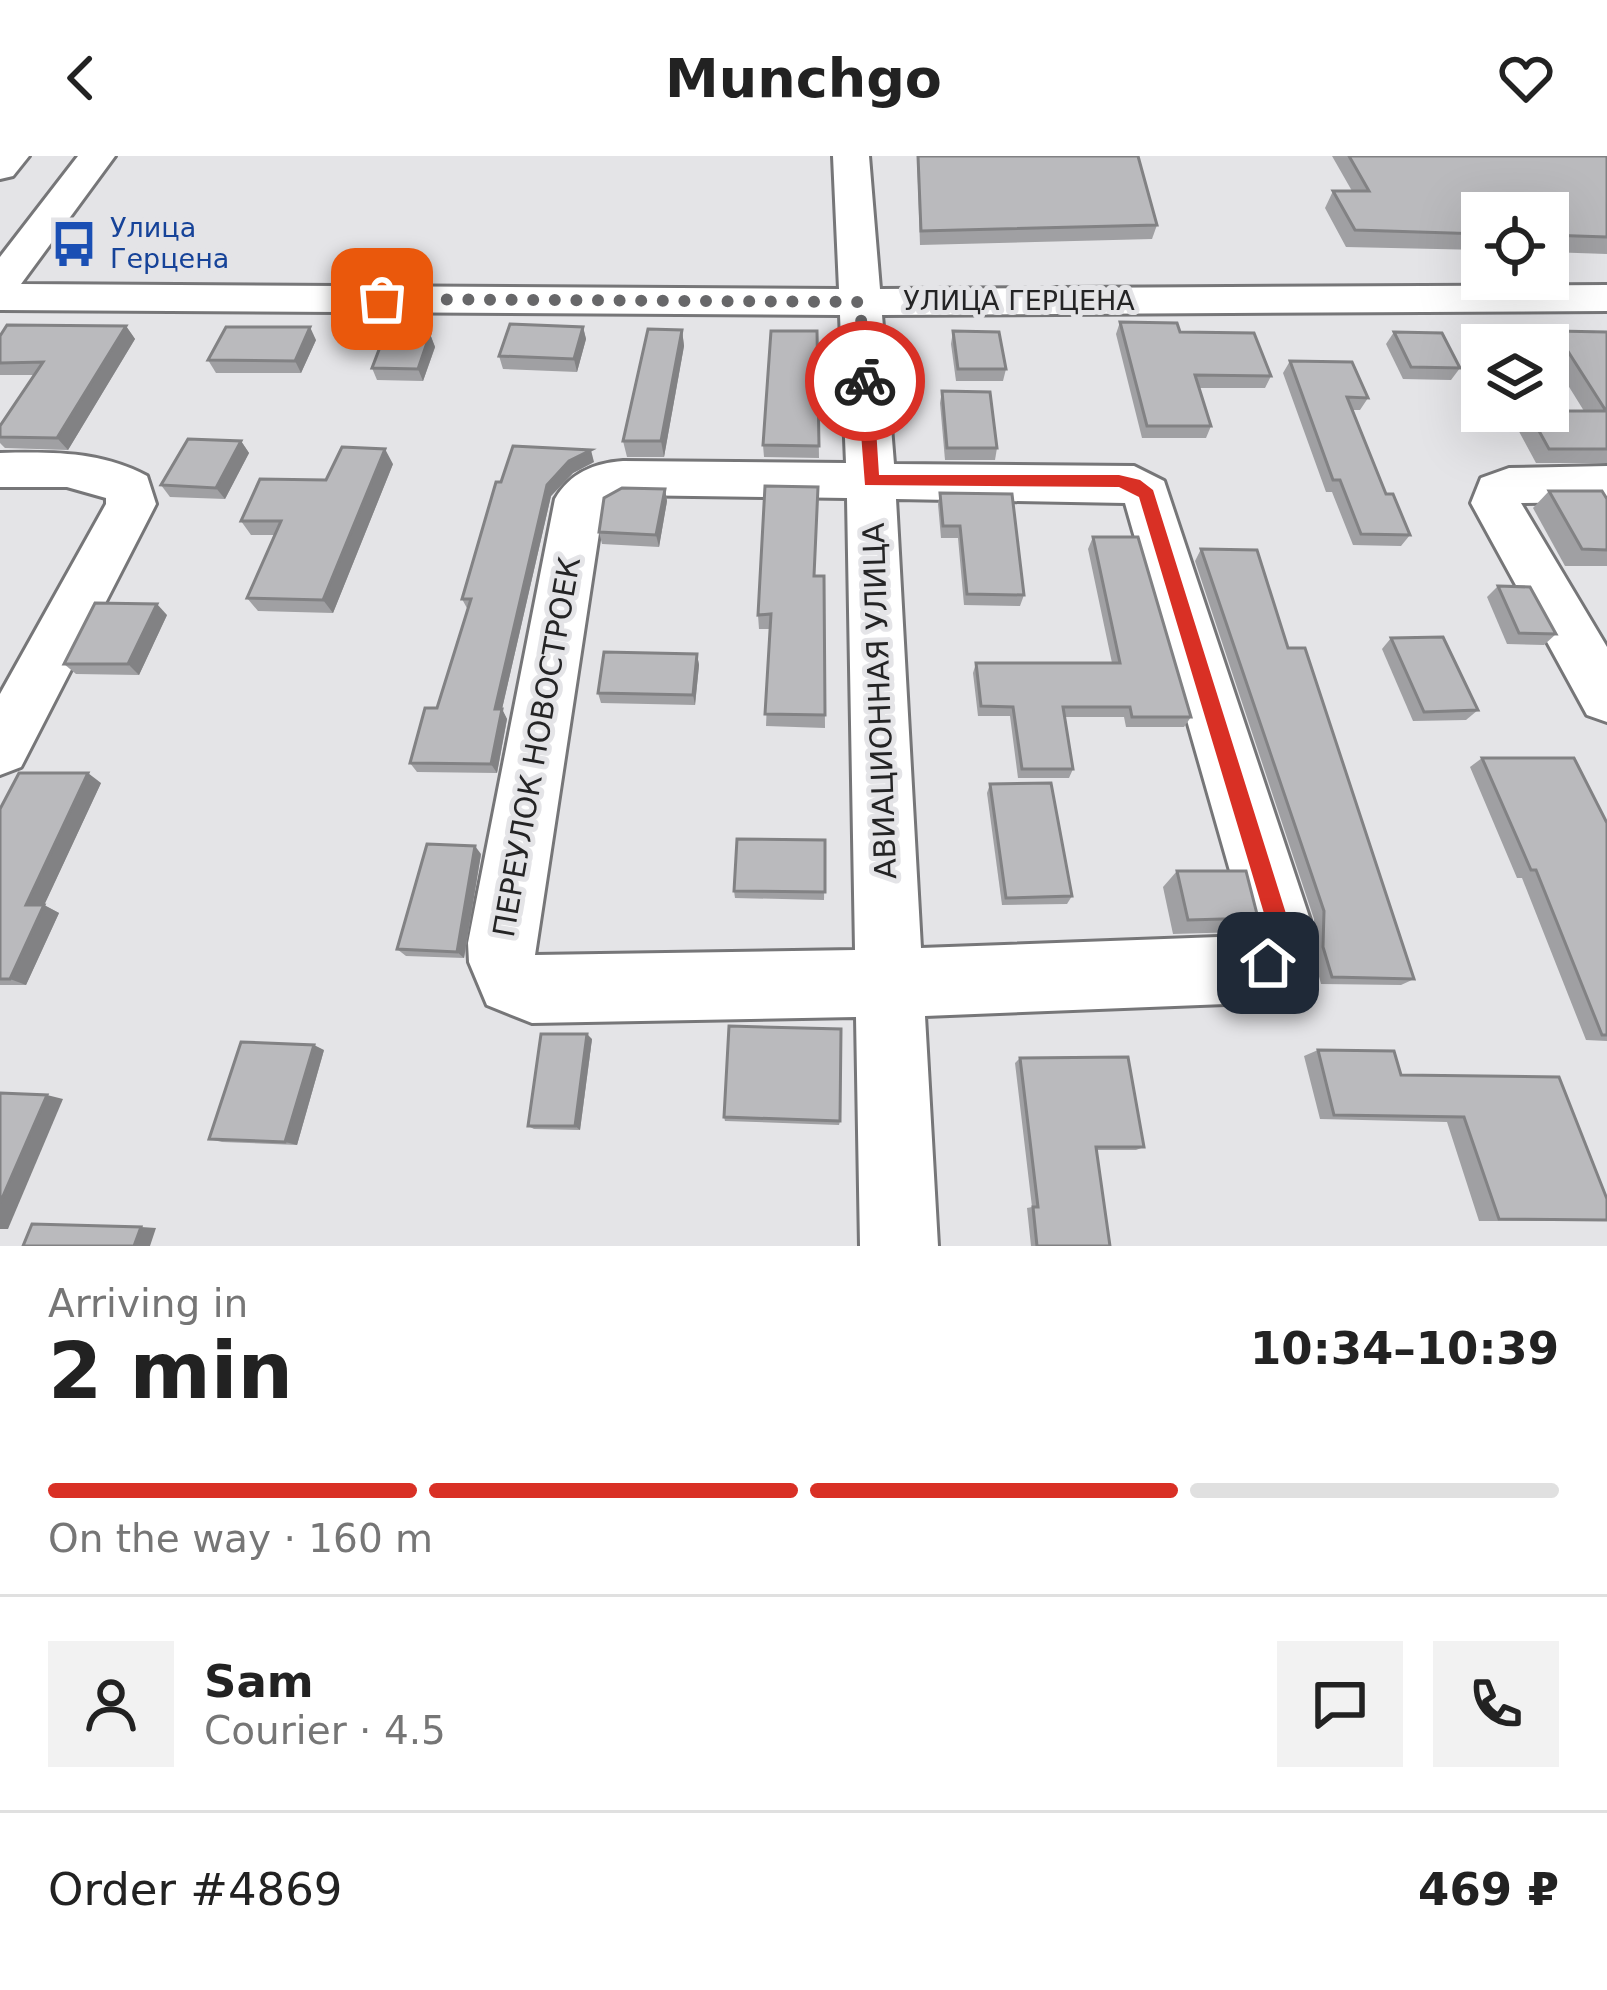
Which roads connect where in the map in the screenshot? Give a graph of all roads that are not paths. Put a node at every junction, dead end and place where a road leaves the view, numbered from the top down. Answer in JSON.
{"nodes":[{"id":1,"x":11,"y":156,"type":"edge"},
{"id":2,"x":97,"y":156,"type":"edge"},
{"id":3,"x":851,"y":156,"type":"edge"},
{"id":4,"x":0,"y":169,"type":"edge"},
{"id":5,"x":0,"y":219,"type":"edge"},
{"id":6,"x":48,"y":220,"type":"junction"},
{"id":7,"x":0,"y":284,"type":"edge"},
{"id":8,"x":0,"y":297,"type":"edge"},
{"id":9,"x":1607,"y":298,"type":"edge"},
{"id":10,"x":860,"y":302,"type":"junction"},
{"id":11,"x":0,"y":470,"type":"edge"},
{"id":12,"x":871,"y":481,"type":"junction"},
{"id":13,"x":1607,"y":484,"type":"edge"},
{"id":14,"x":1607,"y":698,"type":"edge"},
{"id":15,"x":0,"y":749,"type":"edge"},
{"id":16,"x":891,"y":983,"type":"junction"},
{"id":17,"x":899,"y":1246,"type":"edge"}],
"edges":[{"from":1,"to":4,"type":"street"},
{"from":2,"to":6,"type":"street"},
{"from":3,"to":10,"type":"street","name":"АВИАЦИОННАЯ УЛИЦА"},
{"from":5,"to":6,"type":"street"},
{"from":6,"to":7,"type":"street"},
{"from":8,"to":10,"type":"street","name":"УЛИЦА ГЕРЦЕНА"},
{"from":9,"to":10,"type":"street","name":"УЛИЦА ГЕРЦЕНА"},
{"from":10,"to":12,"type":"street","name":"АВИАЦИОННАЯ УЛИЦА"},
{"from":11,"to":15,"type":"street"},
{"from":12,"to":16,"type":"street","name":"АВИАЦИОННАЯ УЛИЦА"},
{"from":12,"to":16,"type":"street"},
{"from":12,"to":16,"type":"street","name":"ПЕРЕУЛОК НОВОСТРОЕК"},
{"from":13,"to":14,"type":"street"},
{"from":16,"to":17,"type":"street","name":"АВИАЦИОННАЯ УЛИЦА"}]}
